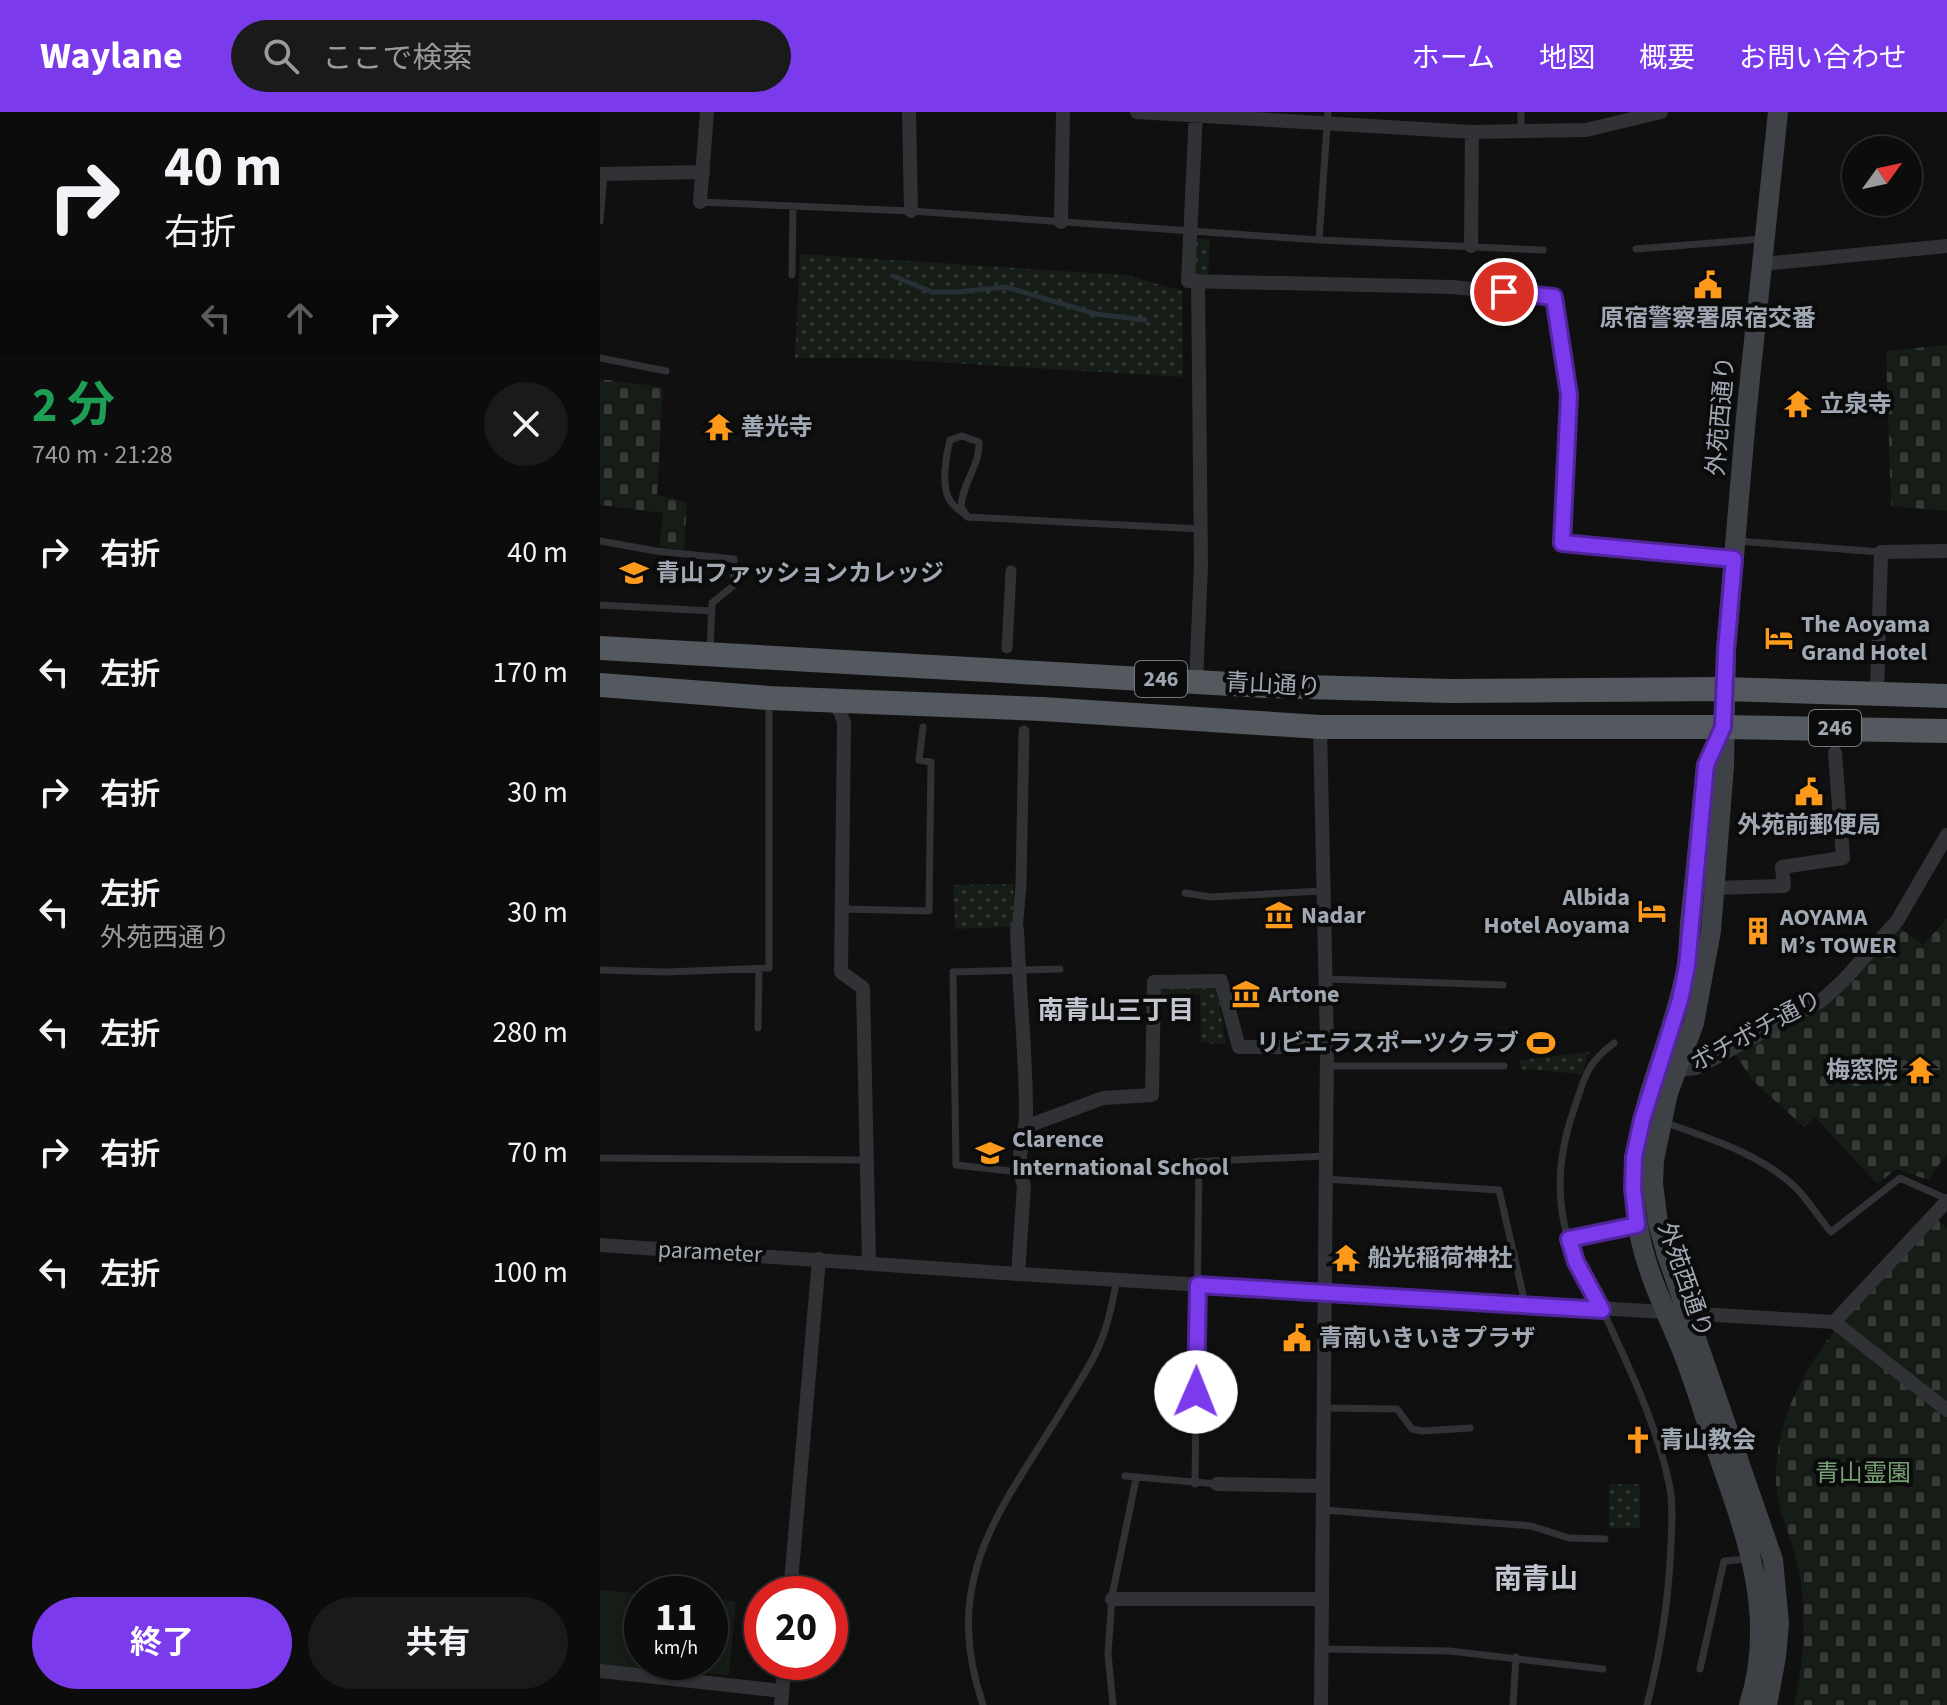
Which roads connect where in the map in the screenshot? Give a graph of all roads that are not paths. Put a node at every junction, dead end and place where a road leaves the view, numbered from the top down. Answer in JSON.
{"nodes":[{"id":1,"x":707,"y":112,"type":"edge"},
{"id":2,"x":909,"y":112,"type":"edge"},
{"id":3,"x":1063,"y":112,"type":"edge"},
{"id":4,"x":1137,"y":112,"type":"edge"},
{"id":5,"x":1521,"y":112,"type":"edge"},
{"id":6,"x":1661,"y":112,"type":"edge"},
{"id":7,"x":1778,"y":112,"type":"edge"},
{"id":8,"x":1196,"y":114,"type":"edge"},
{"id":9,"x":1327,"y":118,"type":"edge"},
{"id":10,"x":1472,"y":132,"type":"junction"},
{"id":11,"x":1521,"y":132,"type":"junction"},
{"id":12,"x":703,"y":172,"type":"junction"},
{"id":13,"x":602,"y":174,"type":"edge"},
{"id":14,"x":700,"y":202,"type":"joint"},
{"id":15,"x":793,"y":207,"type":"junction"},
{"id":16,"x":911,"y":211,"type":"junction"},
{"id":17,"x":600,"y":221,"type":"edge"},
{"id":18,"x":1061,"y":222,"type":"junction"},
{"id":19,"x":1190,"y":231,"type":"junction"},
{"id":20,"x":1764,"y":239,"type":"junction"},
{"id":21,"x":1319,"y":240,"type":"junction"},
{"id":22,"x":1471,"y":246,"type":"junction"},
{"id":23,"x":1947,"y":246,"type":"edge"},
{"id":24,"x":1636,"y":249,"type":"dead end"},
{"id":25,"x":1543,"y":250,"type":"dead end"},
{"id":26,"x":1762,"y":264,"type":"junction"},
{"id":27,"x":792,"y":275,"type":"dead end"},
{"id":28,"x":1198,"y":281,"type":"junction"},
{"id":29,"x":1554,"y":297,"type":"joint"},
{"id":30,"x":600,"y":358,"type":"edge"},
{"id":31,"x":666,"y":371,"type":"dead end"},
{"id":32,"x":968,"y":517,"type":"junction"},
{"id":33,"x":1201,"y":529,"type":"junction"},
{"id":34,"x":600,"y":541,"type":"edge"},
{"id":35,"x":1562,"y":543,"type":"joint"},
{"id":36,"x":1734,"y":550,"type":"junction"},
{"id":37,"x":1947,"y":551,"type":"edge"},
{"id":38,"x":1881,"y":552,"type":"junction"},
{"id":39,"x":1011,"y":571,"type":"dead end"},
{"id":40,"x":600,"y":605,"type":"edge"},
{"id":41,"x":712,"y":611,"type":"junction"},
{"id":42,"x":600,"y":648,"type":"edge"},
{"id":43,"x":1007,"y":648,"type":"dead end"},
{"id":44,"x":710,"y":655,"type":"junction"},
{"id":45,"x":1076,"y":673,"type":"junction"},
{"id":46,"x":1196,"y":681,"type":"junction"},
{"id":47,"x":600,"y":685,"type":"edge"},
{"id":48,"x":1724,"y":689,"type":"junction"},
{"id":49,"x":1877,"y":693,"type":"junction"},
{"id":50,"x":1947,"y":696,"type":"edge"},
{"id":51,"x":769,"y":698,"type":"junction"},
{"id":52,"x":828,"y":700,"type":"junction"},
{"id":53,"x":1079,"y":712,"type":"junction"},
{"id":54,"x":923,"y":727,"type":"dead end"},
{"id":55,"x":1320,"y":727,"type":"junction"},
{"id":56,"x":1723,"y":727,"type":"junction"},
{"id":57,"x":1024,"y":731,"type":"dead end"},
{"id":58,"x":1947,"y":731,"type":"edge"},
{"id":59,"x":1835,"y":753,"type":"dead end"},
{"id":60,"x":1947,"y":835,"type":"edge"},
{"id":61,"x":1714,"y":888,"type":"junction"},
{"id":62,"x":1325,"y":891,"type":"junction"},
{"id":63,"x":1185,"y":893,"type":"dead end"},
{"id":64,"x":842,"y":909,"type":"junction"},
{"id":65,"x":1017,"y":929,"type":"joint"},
{"id":66,"x":759,"y":969,"type":"junction"},
{"id":67,"x":1060,"y":969,"type":"dead end"},
{"id":68,"x":600,"y":970,"type":"edge"},
{"id":69,"x":1019,"y":972,"type":"junction"},
{"id":70,"x":1327,"y":979,"type":"junction"},
{"id":71,"x":1503,"y":985,"type":"dead end"},
{"id":72,"x":758,"y":1028,"type":"dead end"},
{"id":73,"x":1614,"y":1043,"type":"dead end"},
{"id":74,"x":1327,"y":1047,"type":"junction"},
{"id":75,"x":1326,"y":1066,"type":"junction"},
{"id":76,"x":1504,"y":1066,"type":"dead end"},
{"id":77,"x":1677,"y":1070,"type":"junction"},
{"id":78,"x":1661,"y":1121,"type":"junction"},
{"id":79,"x":1025,"y":1127,"type":"junction"},
{"id":80,"x":1325,"y":1156,"type":"junction"},
{"id":81,"x":600,"y":1158,"type":"edge"},
{"id":82,"x":867,"y":1160,"type":"junction"},
{"id":83,"x":1199,"y":1161,"type":"junction"},
{"id":84,"x":1056,"y":1168,"type":"dead end"},
{"id":85,"x":1019,"y":1172,"type":"junction"},
{"id":86,"x":1325,"y":1179,"type":"junction"},
{"id":87,"x":1947,"y":1200,"type":"edge"},
{"id":88,"x":1637,"y":1225,"type":"junction"},
{"id":89,"x":1569,"y":1239,"type":"junction"},
{"id":90,"x":600,"y":1245,"type":"edge"},
{"id":91,"x":819,"y":1259,"type":"junction"},
{"id":92,"x":869,"y":1262,"type":"junction"},
{"id":93,"x":1018,"y":1274,"type":"junction"},
{"id":94,"x":1117,"y":1279,"type":"junction"},
{"id":95,"x":1198,"y":1285,"type":"junction"},
{"id":96,"x":1325,"y":1292,"type":"junction"},
{"id":97,"x":1526,"y":1305,"type":"junction"},
{"id":98,"x":1602,"y":1310,"type":"junction"},
{"id":99,"x":1664,"y":1312,"type":"junction"},
{"id":100,"x":1689,"y":1313,"type":"junction"},
{"id":101,"x":1834,"y":1322,"type":"junction"},
{"id":102,"x":1325,"y":1408,"type":"junction"},
{"id":103,"x":1947,"y":1410,"type":"edge"},
{"id":104,"x":1470,"y":1428,"type":"dead end"},
{"id":105,"x":1734,"y":1472,"type":"junction"},
{"id":106,"x":1125,"y":1476,"type":"dead end"},
{"id":107,"x":1136,"y":1479,"type":"junction"},
{"id":108,"x":1195,"y":1484,"type":"junction"},
{"id":109,"x":1217,"y":1484,"type":"joint"},
{"id":110,"x":1323,"y":1486,"type":"junction"},
{"id":111,"x":1324,"y":1510,"type":"junction"},
{"id":112,"x":1605,"y":1539,"type":"dead end"},
{"id":113,"x":1752,"y":1558,"type":"junction"},
{"id":114,"x":792,"y":1576,"type":"edge"},
{"id":115,"x":1112,"y":1599,"type":"junction"},
{"id":116,"x":1322,"y":1599,"type":"junction"},
{"id":117,"x":1321,"y":1649,"type":"junction"},
{"id":118,"x":1516,"y":1657,"type":"junction"},
{"id":119,"x":1603,"y":1669,"type":"dead end"},
{"id":120,"x":1700,"y":1669,"type":"dead end"},
{"id":121,"x":600,"y":1671,"type":"edge"},
{"id":122,"x":782,"y":1698,"type":"edge"},
{"id":123,"x":983,"y":1705,"type":"edge"},
{"id":124,"x":1113,"y":1705,"type":"edge"},
{"id":125,"x":1321,"y":1705,"type":"edge"},
{"id":126,"x":1513,"y":1705,"type":"edge"},
{"id":127,"x":1647,"y":1705,"type":"edge"},
{"id":128,"x":1749,"y":1705,"type":"edge"},
{"id":129,"x":1767,"y":1705,"type":"edge"}],
"edges":[{"from":1,"to":12,"type":"street"},
{"from":2,"to":16,"type":"street"},
{"from":3,"to":18,"type":"street"},
{"from":4,"to":8,"type":"street"},
{"from":5,"to":11,"type":"lane"},
{"from":6,"to":11,"type":"street"},
{"from":7,"to":20,"type":"main road","name":"外苑西通り"},
{"from":8,"to":9,"type":"street"},
{"from":8,"to":19,"type":"street"},
{"from":9,"to":10,"type":"street"},
{"from":9,"to":21,"type":"lane"},
{"from":10,"to":11,"type":"street"},
{"from":10,"to":22,"type":"street"},
{"from":12,"to":13,"type":"street"},
{"from":12,"to":14,"type":"street"},
{"from":13,"to":17,"type":"lane"},
{"from":14,"to":15,"type":"lane"},
{"from":15,"to":16,"type":"lane"},
{"from":15,"to":27,"type":"lane"},
{"from":16,"to":18,"type":"lane"},
{"from":18,"to":19,"type":"lane"},
{"from":19,"to":21,"type":"lane"},
{"from":19,"to":28,"type":"street"},
{"from":20,"to":24,"type":"lane"},
{"from":20,"to":26,"type":"main road","name":"外苑西通り"},
{"from":21,"to":22,"type":"lane"},
{"from":22,"to":25,"type":"lane"},
{"from":23,"to":26,"type":"street"},
{"from":26,"to":36,"type":"main road","name":"外苑西通り"},
{"from":28,"to":29,"type":"street"},
{"from":28,"to":33,"type":"street"},
{"from":29,"to":35,"type":"lane"},
{"from":30,"to":31,"type":"lane"},
{"from":32,"to":32,"type":"lane"},
{"from":32,"to":33,"type":"lane"},
{"from":33,"to":46,"type":"street"},
{"from":34,"to":41,"type":"lane"},
{"from":35,"to":36,"type":"street"},
{"from":36,"to":38,"type":"lane"},
{"from":36,"to":48,"type":"main road","name":"外苑西通り"},
{"from":37,"to":38,"type":"street"},
{"from":38,"to":49,"type":"street"},
{"from":39,"to":43,"type":"street"},
{"from":40,"to":41,"type":"lane"},
{"from":41,"to":44,"type":"lane"},
{"from":42,"to":44,"type":"highway","name":"青山通り","number":"246"},
{"from":44,"to":45,"type":"highway","name":"青山通り","number":"246"},
{"from":45,"to":46,"type":"highway","name":"青山通り","number":"246"},
{"from":45,"to":53,"type":"highway"},
{"from":46,"to":48,"type":"highway","name":"青山通り","number":"246"},
{"from":47,"to":51,"type":"highway","name":"青山通り","number":"246"},
{"from":48,"to":49,"type":"highway","name":"青山通り","number":"246"},
{"from":48,"to":56,"type":"main road","name":"外苑西通り"},
{"from":49,"to":50,"type":"highway","name":"青山通り","number":"246"},
{"from":51,"to":52,"type":"highway","name":"青山通り","number":"246"},
{"from":51,"to":66,"type":"lane"},
{"from":52,"to":53,"type":"highway","name":"青山通り","number":"246"},
{"from":52,"to":64,"type":"street"},
{"from":53,"to":55,"type":"highway","name":"青山通り","number":"246"},
{"from":54,"to":64,"type":"lane"},
{"from":55,"to":56,"type":"highway","name":"青山通り","number":"246"},
{"from":55,"to":62,"type":"street"},
{"from":56,"to":58,"type":"highway","name":"青山通り","number":"246"},
{"from":56,"to":61,"type":"main road","name":"外苑西通り"},
{"from":56,"to":88,"type":"main road","name":"外苑西通り"},
{"from":57,"to":65,"type":"street"},
{"from":59,"to":61,"type":"street"},
{"from":60,"to":77,"type":"street","name":"ボチボチ通り"},
{"from":61,"to":77,"type":"main road","name":"外苑西通り"},
{"from":62,"to":63,"type":"lane"},
{"from":62,"to":70,"type":"street"},
{"from":64,"to":82,"type":"street"},
{"from":65,"to":69,"type":"street"},
{"from":66,"to":68,"type":"lane"},
{"from":66,"to":72,"type":"lane"},
{"from":67,"to":69,"type":"lane"},
{"from":69,"to":79,"type":"street"},
{"from":69,"to":85,"type":"lane"},
{"from":70,"to":71,"type":"lane"},
{"from":70,"to":74,"type":"street"},
{"from":73,"to":89,"type":"lane"},
{"from":74,"to":75,"type":"street"},
{"from":74,"to":79,"type":"street"},
{"from":75,"to":76,"type":"lane"},
{"from":75,"to":80,"type":"street"},
{"from":77,"to":78,"type":"main road","name":"外苑西通り"},
{"from":78,"to":87,"type":"lane"},
{"from":78,"to":100,"type":"main road","name":"外苑西通り"},
{"from":79,"to":85,"type":"street"},
{"from":80,"to":83,"type":"lane"},
{"from":80,"to":86,"type":"street"},
{"from":81,"to":82,"type":"lane"},
{"from":82,"to":92,"type":"street"},
{"from":83,"to":84,"type":"lane"},
{"from":83,"to":95,"type":"lane"},
{"from":85,"to":93,"type":"street"},
{"from":86,"to":96,"type":"street"},
{"from":86,"to":97,"type":"lane"},
{"from":87,"to":101,"type":"street"},
{"from":88,"to":89,"type":"lane"},
{"from":88,"to":99,"type":"main road","name":"外苑西通り"},
{"from":89,"to":98,"type":"lane"},
{"from":90,"to":91,"type":"street","name":"parameter"},
{"from":91,"to":92,"type":"street","name":"parameter"},
{"from":91,"to":114,"type":"street"},
{"from":92,"to":93,"type":"street","name":"parameter"},
{"from":93,"to":94,"type":"street","name":"parameter"},
{"from":94,"to":95,"type":"street","name":"parameter"},
{"from":94,"to":123,"type":"lane"},
{"from":95,"to":96,"type":"street","name":"parameter"},
{"from":95,"to":108,"type":"lane"},
{"from":96,"to":97,"type":"street","name":"parameter"},
{"from":96,"to":102,"type":"street"},
{"from":97,"to":98,"type":"street","name":"parameter"},
{"from":98,"to":99,"type":"street","name":"parameter"},
{"from":98,"to":127,"type":"lane"},
{"from":99,"to":100,"type":"street","name":"parameter"},
{"from":99,"to":105,"type":"main road","name":"外苑西通り"},
{"from":100,"to":101,"type":"street","name":"parameter"},
{"from":100,"to":105,"type":"main road","name":"外苑西通り"},
{"from":101,"to":103,"type":"street"},
{"from":102,"to":104,"type":"lane"},
{"from":102,"to":110,"type":"street"},
{"from":105,"to":113,"type":"main road","name":"外苑西通り"},
{"from":105,"to":129,"type":"main road","name":"外苑西通り"},
{"from":106,"to":107,"type":"lane"},
{"from":107,"to":108,"type":"lane"},
{"from":107,"to":115,"type":"lane"},
{"from":108,"to":109,"type":"lane"},
{"from":109,"to":110,"type":"street"},
{"from":110,"to":111,"type":"street"},
{"from":111,"to":112,"type":"lane"},
{"from":111,"to":116,"type":"street"},
{"from":113,"to":120,"type":"lane"},
{"from":113,"to":128,"type":"main road","name":"外苑西通り"},
{"from":115,"to":116,"type":"street"},
{"from":115,"to":124,"type":"lane"},
{"from":116,"to":117,"type":"street"},
{"from":117,"to":118,"type":"lane"},
{"from":117,"to":125,"type":"street"},
{"from":118,"to":119,"type":"lane"},
{"from":118,"to":126,"type":"lane"},
{"from":121,"to":122,"type":"street"}]}
